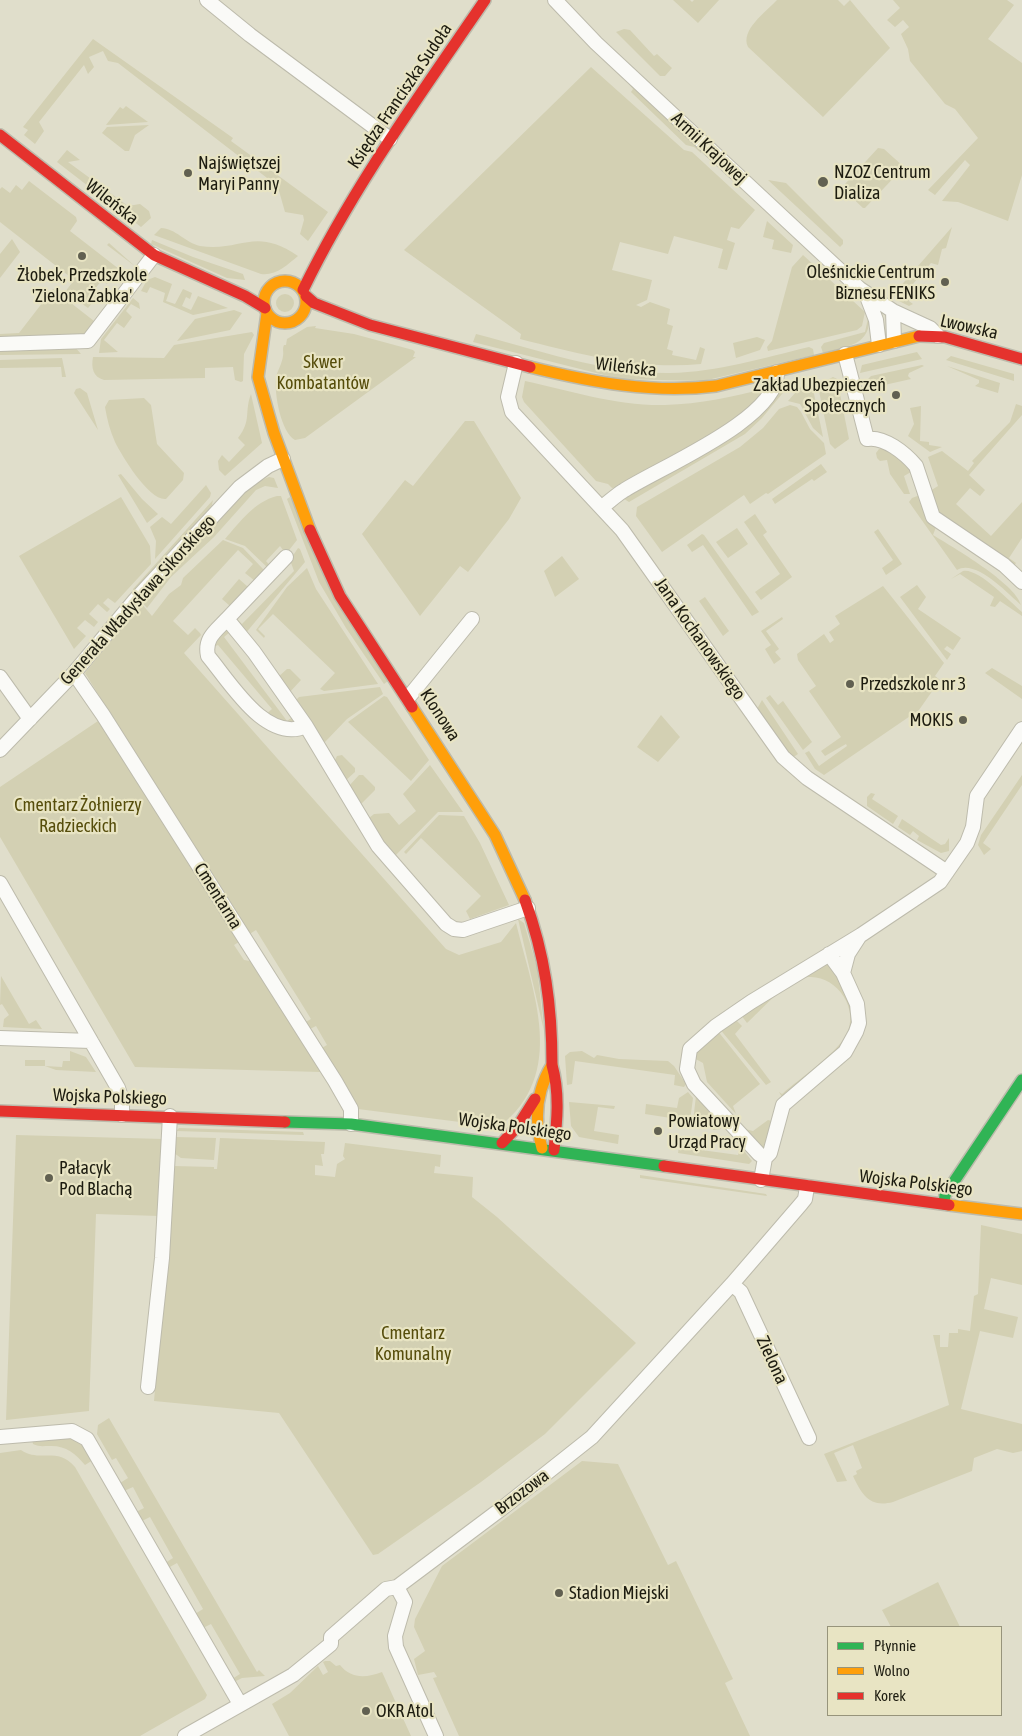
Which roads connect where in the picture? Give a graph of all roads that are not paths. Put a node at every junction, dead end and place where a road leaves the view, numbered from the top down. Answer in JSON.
{"nodes":[{"id":1,"x":208,"y":0,"type":"edge"},
{"id":2,"x":485,"y":0,"type":"edge"},
{"id":3,"x":555,"y":0,"type":"edge"},
{"id":4,"x":0,"y":135,"type":"edge"},
{"id":5,"x":390,"y":139,"type":"junction"},
{"id":6,"x":344,"y":212,"type":"junction"},
{"id":7,"x":154,"y":256,"type":"junction"},
{"id":8,"x":284,"y":280,"type":"junction"},
{"id":9,"x":211,"y":281,"type":"junction"},
{"id":10,"x":269,"y":287,"type":"junction"},
{"id":11,"x":305,"y":293,"type":"junction"},
{"id":12,"x":866,"y":294,"type":"junction"},
{"id":13,"x":266,"y":311,"type":"junction"},
{"id":14,"x":894,"y":311,"type":"junction"},
{"id":15,"x":300,"y":317,"type":"junction"},
{"id":16,"x":288,"y":323,"type":"junction"},
{"id":17,"x":370,"y":325,"type":"junction"},
{"id":18,"x":938,"y":336,"type":"junction"},
{"id":19,"x":894,"y":341,"type":"junction"},
{"id":20,"x":0,"y":344,"type":"edge"},
{"id":21,"x":879,"y":345,"type":"junction"},
{"id":22,"x":845,"y":354,"type":"junction"},
{"id":23,"x":1022,"y":359,"type":"edge"},
{"id":24,"x":516,"y":363,"type":"junction"},
{"id":25,"x":777,"y":372,"type":"junction"},
{"id":26,"x":263,"y":394,"type":"junction"},
{"id":27,"x":283,"y":459,"type":"junction"},
{"id":28,"x":602,"y":507,"type":"junction"},
{"id":29,"x":286,"y":557,"type":"dead end"},
{"id":30,"x":1022,"y":582,"type":"edge"},
{"id":31,"x":472,"y":619,"type":"dead end"},
{"id":32,"x":227,"y":620,"type":"junction"},
{"id":33,"x":74,"y":673,"type":"junction"},
{"id":34,"x":0,"y":677,"type":"edge"},
{"id":35,"x":408,"y":698,"type":"junction"},
{"id":36,"x":30,"y":719,"type":"junction"},
{"id":37,"x":306,"y":726,"type":"junction"},
{"id":38,"x":1022,"y":728,"type":"edge"},
{"id":39,"x":0,"y":750,"type":"edge"},
{"id":40,"x":948,"y":872,"type":"junction"},
{"id":41,"x":0,"y":883,"type":"edge"},
{"id":42,"x":528,"y":908,"type":"junction"},
{"id":43,"x":861,"y":935,"type":"junction"},
{"id":44,"x":829,"y":954,"type":"junction"},
{"id":45,"x":843,"y":973,"type":"junction"},
{"id":46,"x":0,"y":1038,"type":"edge"},
{"id":47,"x":91,"y":1041,"type":"junction"},
{"id":48,"x":552,"y":1065,"type":"junction"},
{"id":49,"x":1022,"y":1080,"type":"edge"},
{"id":50,"x":541,"y":1088,"type":"junction"},
{"id":51,"x":0,"y":1111,"type":"edge"},
{"id":52,"x":122,"y":1115,"type":"junction"},
{"id":53,"x":170,"y":1116,"type":"junction"},
{"id":54,"x":351,"y":1124,"type":"junction"},
{"id":55,"x":502,"y":1142,"type":"junction"},
{"id":56,"x":542,"y":1148,"type":"junction"},
{"id":57,"x":554,"y":1150,"type":"junction"},
{"id":58,"x":765,"y":1158,"type":"junction"},
{"id":59,"x":761,"y":1180,"type":"junction"},
{"id":60,"x":807,"y":1187,"type":"junction"},
{"id":61,"x":944,"y":1204,"type":"junction"},
{"id":62,"x":1022,"y":1214,"type":"edge"},
{"id":63,"x":732,"y":1284,"type":"junction"},
{"id":64,"x":148,"y":1387,"type":"dead end"},
{"id":65,"x":0,"y":1437,"type":"edge"},
{"id":66,"x":809,"y":1438,"type":"dead end"},
{"id":67,"x":397,"y":1587,"type":"junction"},
{"id":68,"x":240,"y":1704,"type":"junction"},
{"id":69,"x":185,"y":1736,"type":"edge"},
{"id":70,"x":436,"y":1736,"type":"edge"}],
"edges":[{"from":1,"to":5,"type":"street"},
{"from":2,"to":5,"type":"street","name":"Księdza Franciszka Sudoła"},
{"from":3,"to":12,"type":"street","name":"Armii Krajowej"},
{"from":4,"to":7,"type":"street","name":"Wileńska"},
{"from":5,"to":6,"type":"street","name":"Księdza Franciszka Sudoła"},
{"from":6,"to":8,"type":"street","name":"Księdza Franciszka Sudoła"},
{"from":6,"to":11,"type":"street","name":"Księdza Franciszka Sudoła"},
{"from":7,"to":9,"type":"street","name":"Wileńska"},
{"from":7,"to":20,"type":"street"},
{"from":8,"to":10,"type":"street"},
{"from":8,"to":11,"type":"street"},
{"from":9,"to":10,"type":"street","name":"Wileńska"},
{"from":9,"to":13,"type":"street","name":"Wileńska"},
{"from":10,"to":13,"type":"street"},
{"from":11,"to":15,"type":"street"},
{"from":11,"to":17,"type":"street","name":"Wileńska"},
{"from":12,"to":14,"type":"street","name":"Armii Krajowej"},
{"from":12,"to":21,"type":"street","name":"Armii Krajowej"},
{"from":13,"to":16,"type":"street"},
{"from":13,"to":26,"type":"street","name":"Klonowa"},
{"from":14,"to":18,"type":"street","name":"Armii Krajowej"},
{"from":14,"to":19,"type":"street"},
{"from":15,"to":16,"type":"street"},
{"from":15,"to":17,"type":"street","name":"Wileńska"},
{"from":16,"to":26,"type":"street","name":"Klonowa"},
{"from":17,"to":24,"type":"street","name":"Wileńska"},
{"from":18,"to":19,"type":"street","name":"Lwowska"},
{"from":18,"to":23,"type":"street","name":"Lwowska"},
{"from":19,"to":21,"type":"street","name":"Lwowska"},
{"from":21,"to":22,"type":"street","name":"Wileńska"},
{"from":22,"to":25,"type":"street","name":"Wileńska"},
{"from":22,"to":30,"type":"street"},
{"from":24,"to":25,"type":"street","name":"Wileńska"},
{"from":24,"to":28,"type":"street","name":"Jana Kochanowskiego"},
{"from":25,"to":28,"type":"street"},
{"from":26,"to":27,"type":"street","name":"Klonowa"},
{"from":27,"to":33,"type":"street","name":"Generała Władysława Sikorskiego"},
{"from":27,"to":35,"type":"street","name":"Klonowa"},
{"from":28,"to":40,"type":"street","name":"Jana Kochanowskiego"},
{"from":29,"to":32,"type":"street"},
{"from":31,"to":35,"type":"street"},
{"from":32,"to":37,"type":"street"},
{"from":32,"to":37,"type":"street"},
{"from":33,"to":36,"type":"street","name":"Generała Władysława Sikorskiego"},
{"from":33,"to":54,"type":"street","name":"Cmentarna"},
{"from":34,"to":36,"type":"street"},
{"from":35,"to":42,"type":"street","name":"Klonowa"},
{"from":36,"to":39,"type":"street","name":"Generała Władysława Sikorskiego"},
{"from":37,"to":42,"type":"street"},
{"from":38,"to":40,"type":"street"},
{"from":40,"to":43,"type":"street"},
{"from":41,"to":47,"type":"street"},
{"from":42,"to":48,"type":"street","name":"Klonowa"},
{"from":43,"to":44,"type":"street"},
{"from":43,"to":45,"type":"street"},
{"from":44,"to":45,"type":"street"},
{"from":44,"to":58,"type":"street"},
{"from":45,"to":58,"type":"street"},
{"from":46,"to":47,"type":"street"},
{"from":47,"to":52,"type":"street"},
{"from":48,"to":50,"type":"street","name":"Klonowa"},
{"from":48,"to":57,"type":"street","name":"Klonowa"},
{"from":49,"to":61,"type":"street"},
{"from":50,"to":55,"type":"street","name":"Klonowa"},
{"from":50,"to":56,"type":"street","name":"Klonowa"},
{"from":51,"to":52,"type":"street","name":"Wojska Polskiego"},
{"from":52,"to":53,"type":"street","name":"Wojska Polskiego"},
{"from":53,"to":54,"type":"street","name":"Wojska Polskiego"},
{"from":53,"to":64,"type":"street"},
{"from":54,"to":55,"type":"street","name":"Wojska Polskiego"},
{"from":55,"to":56,"type":"street","name":"Wojska Polskiego"},
{"from":56,"to":57,"type":"street","name":"Wojska Polskiego"},
{"from":57,"to":59,"type":"street","name":"Wojska Polskiego"},
{"from":58,"to":59,"type":"street"},
{"from":59,"to":60,"type":"street","name":"Wojska Polskiego"},
{"from":60,"to":61,"type":"street","name":"Wojska Polskiego"},
{"from":60,"to":63,"type":"street","name":"Brzozowa"},
{"from":61,"to":62,"type":"street","name":"Wojska Polskiego"},
{"from":63,"to":66,"type":"street","name":"Zielona"},
{"from":63,"to":67,"type":"street","name":"Brzozowa"},
{"from":65,"to":68,"type":"street"},
{"from":67,"to":68,"type":"street","name":"Brzozowa"},
{"from":67,"to":70,"type":"street"},
{"from":68,"to":69,"type":"street","name":"Brzozowa"}]}
